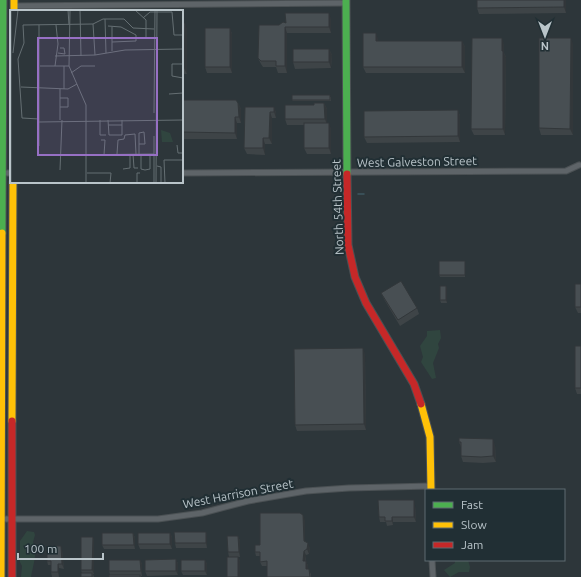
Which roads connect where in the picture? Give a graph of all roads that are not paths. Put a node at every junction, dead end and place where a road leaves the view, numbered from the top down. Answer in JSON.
{"nodes":[{"id":1,"x":3,"y":0,"type":"edge"},
{"id":2,"x":346,"y":2,"type":"edge"},
{"id":3,"x":14,"y":6,"type":"edge"},
{"id":4,"x":579,"y":165,"type":"dead end"},
{"id":5,"x":5,"y":173,"type":"edge"},
{"id":6,"x":183,"y":173,"type":"edge"},
{"id":7,"x":347,"y":173,"type":"junction"},
{"id":8,"x":12,"y":183,"type":"edge"},
{"id":9,"x":431,"y":488,"type":"edge"},
{"id":10,"x":0,"y":519,"type":"edge"},
{"id":11,"x":11,"y":519,"type":"junction"},
{"id":12,"x":432,"y":561,"type":"edge"},
{"id":13,"x":1,"y":577,"type":"edge"},
{"id":14,"x":12,"y":577,"type":"edge"},
{"id":15,"x":432,"y":577,"type":"edge"}],
"edges":[{"from":1,"to":5,"type":"main road"},
{"from":2,"to":3,"type":"street"},
{"from":2,"to":7,"type":"main road","name":"North 54th Street"},
{"from":4,"to":7,"type":"street","name":"West Galveston Street"},
{"from":5,"to":10,"type":"main road"},
{"from":6,"to":7,"type":"street","name":"West Galveston Street"},
{"from":7,"to":9,"type":"main road","name":"North 54th Street"},
{"from":8,"to":11,"type":"main road"},
{"from":9,"to":11,"type":"street","name":"West Harrison Street"},
{"from":10,"to":11,"type":"street","name":"West Harrison Street"},
{"from":10,"to":13,"type":"main road"},
{"from":11,"to":14,"type":"main road"},
{"from":12,"to":15,"type":"street"}]}
